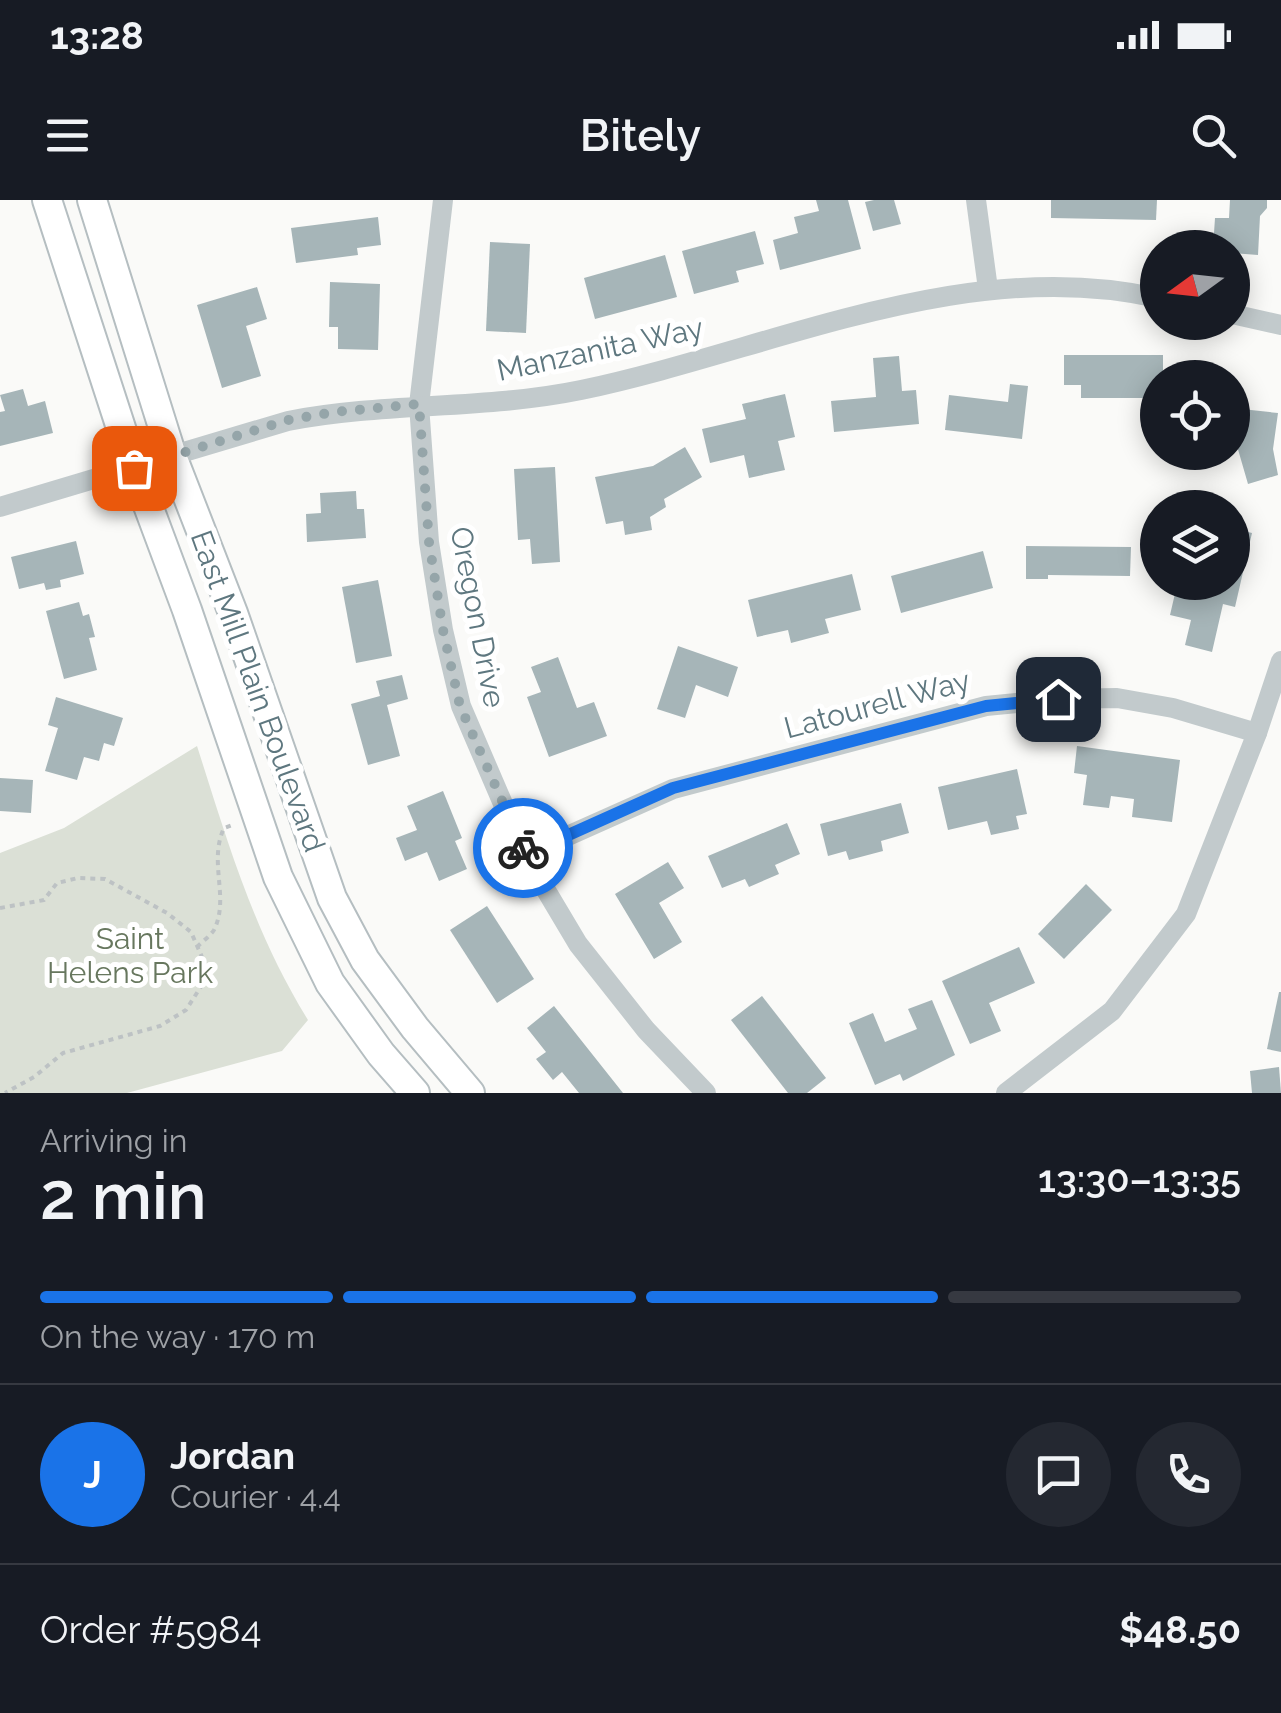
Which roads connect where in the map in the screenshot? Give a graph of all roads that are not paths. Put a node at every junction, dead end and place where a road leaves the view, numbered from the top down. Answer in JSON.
{"nodes":[{"id":1,"x":47,"y":200,"type":"edge"},
{"id":2,"x":92,"y":200,"type":"edge"},
{"id":3,"x":442,"y":200,"type":"edge"},
{"id":4,"x":976,"y":200,"type":"edge"},
{"id":5,"x":988,"y":289,"type":"junction"},
{"id":6,"x":1140,"y":294,"type":"edge"},
{"id":7,"x":1250,"y":318,"type":"edge"},
{"id":8,"x":1281,"y":325,"type":"edge"},
{"id":9,"x":419,"y":404,"type":"junction"},
{"id":10,"x":172,"y":456,"type":"junction"},
{"id":11,"x":134,"y":468,"type":"junction"},
{"id":12,"x":0,"y":506,"type":"edge"},
{"id":13,"x":1281,"y":661,"type":"edge"},
{"id":14,"x":1257,"y":733,"type":"junction"},
{"id":15,"x":526,"y":854,"type":"junction"},
{"id":16,"x":415,"y":1093,"type":"edge"},
{"id":17,"x":470,"y":1093,"type":"edge"},
{"id":18,"x":706,"y":1093,"type":"edge"},
{"id":19,"x":1006,"y":1093,"type":"edge"}],
"edges":[{"from":1,"to":11,"type":"main road","name":"East Mill Plain Boulevard"},
{"from":2,"to":10,"type":"main road","name":"East Mill Plain Boulevard"},
{"from":3,"to":9,"type":"street","name":"Oregon Drive"},
{"from":4,"to":5,"type":"street"},
{"from":5,"to":6,"type":"street","name":"Manzanita Way"},
{"from":5,"to":9,"type":"street","name":"Manzanita Way"},
{"from":7,"to":8,"type":"street"},
{"from":9,"to":10,"type":"street","name":"Manzanita Way"},
{"from":9,"to":15,"type":"street","name":"Oregon Drive"},
{"from":10,"to":11,"type":"street","name":"Manzanita Way"},
{"from":10,"to":17,"type":"main road","name":"East Mill Plain Boulevard"},
{"from":11,"to":12,"type":"street","name":"Manzanita Way"},
{"from":11,"to":16,"type":"main road","name":"East Mill Plain Boulevard"},
{"from":13,"to":14,"type":"street"},
{"from":14,"to":15,"type":"street","name":"Latourell Way"},
{"from":14,"to":19,"type":"street"},
{"from":15,"to":18,"type":"street","name":"Oregon Drive"}]}
